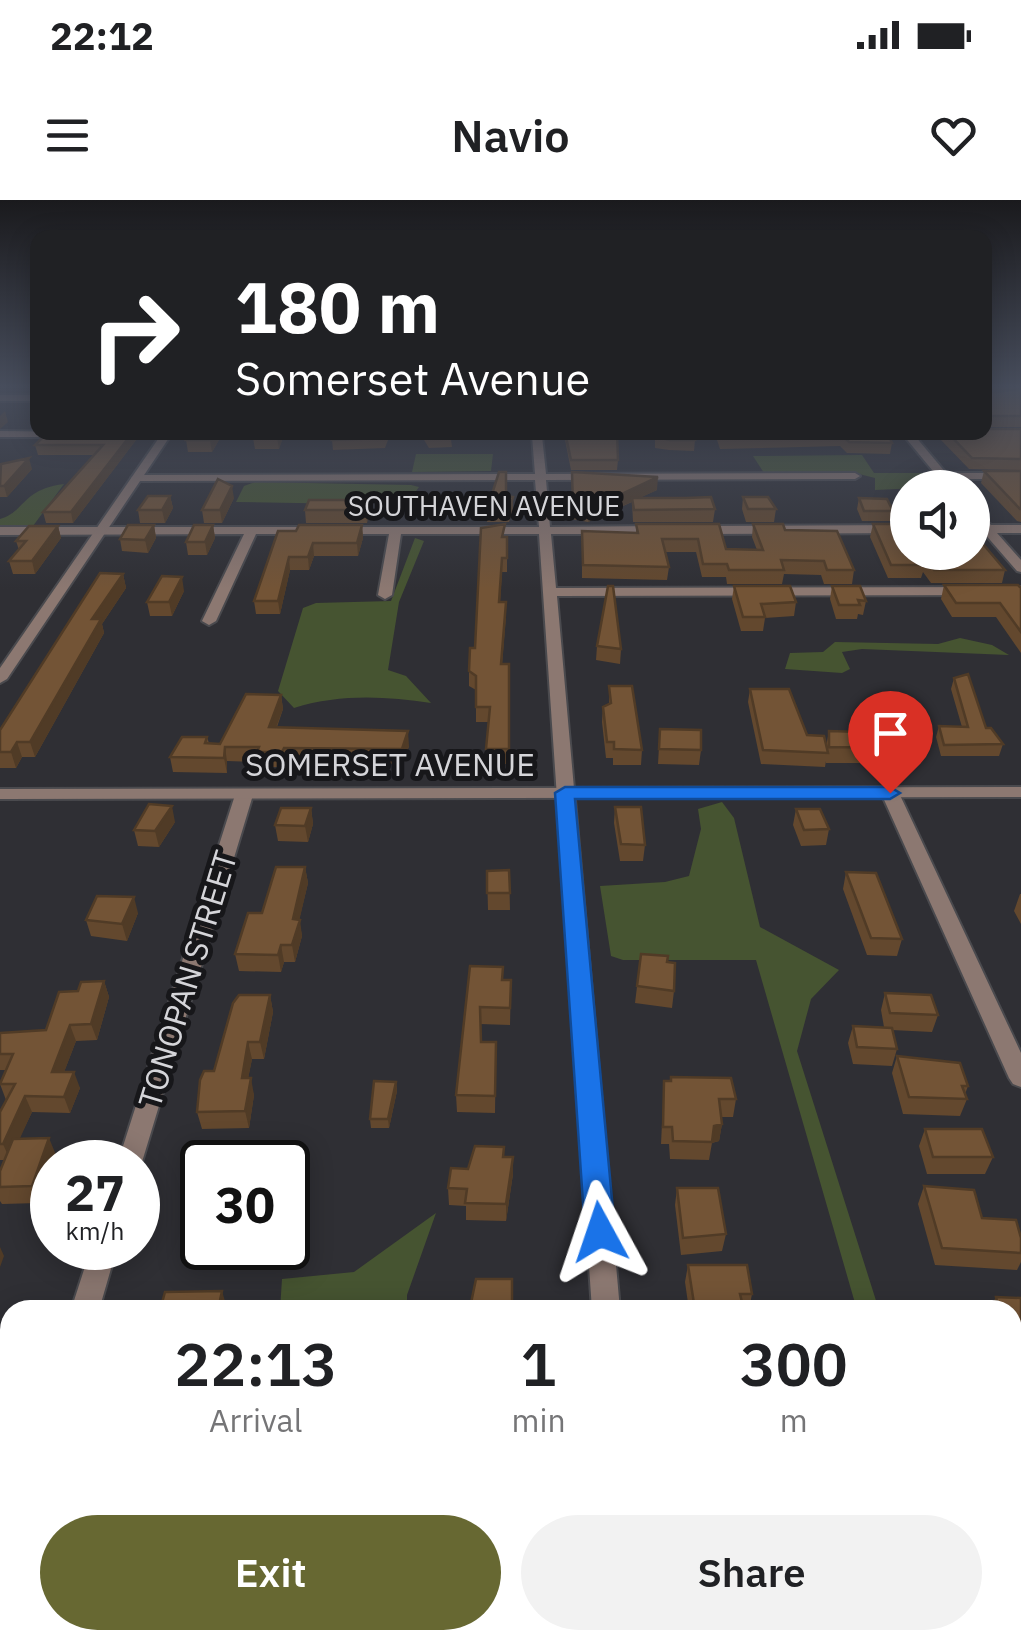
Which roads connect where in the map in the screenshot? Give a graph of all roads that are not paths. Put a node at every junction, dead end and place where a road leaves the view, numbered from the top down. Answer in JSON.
{"nodes":[{"id":1,"x":153,"y":454,"type":"edge"},
{"id":2,"x":539,"y":454,"type":"edge"},
{"id":3,"x":855,"y":476,"type":"dead end"},
{"id":4,"x":990,"y":476,"type":"edge"},
{"id":5,"x":1021,"y":476,"type":"edge"},
{"id":6,"x":541,"y":477,"type":"junction"},
{"id":7,"x":136,"y":478,"type":"junction"},
{"id":8,"x":890,"y":529,"type":"edge"},
{"id":9,"x":990,"y":529,"type":"edge"},
{"id":10,"x":1021,"y":529,"type":"edge"},
{"id":11,"x":101,"y":530,"type":"junction"},
{"id":12,"x":396,"y":530,"type":"junction"},
{"id":13,"x":545,"y":530,"type":"junction"},
{"id":14,"x":251,"y":531,"type":"junction"},
{"id":15,"x":990,"y":531,"type":"edge"},
{"id":16,"x":0,"y":532,"type":"edge"},
{"id":17,"x":1021,"y":568,"type":"edge"},
{"id":18,"x":1021,"y":591,"type":"edge"},
{"id":19,"x":551,"y":592,"type":"junction"},
{"id":20,"x":385,"y":595,"type":"dead end"},
{"id":21,"x":210,"y":621,"type":"dead end"},
{"id":22,"x":0,"y":679,"type":"edge"},
{"id":23,"x":1021,"y":792,"type":"edge"},
{"id":24,"x":565,"y":793,"type":"junction"},
{"id":25,"x":890,"y":793,"type":"junction"},
{"id":26,"x":0,"y":794,"type":"edge"},
{"id":27,"x":244,"y":795,"type":"junction"},
{"id":28,"x":1021,"y":1078,"type":"edge"},
{"id":29,"x":137,"y":1140,"type":"edge"},
{"id":30,"x":97,"y":1270,"type":"edge"},
{"id":31,"x":88,"y":1300,"type":"edge"},
{"id":32,"x":605,"y":1300,"type":"edge"}],
"edges":[{"from":1,"to":7,"type":"street"},
{"from":2,"to":6,"type":"street"},
{"from":3,"to":6,"type":"street"},
{"from":4,"to":5,"type":"street"},
{"from":6,"to":7,"type":"street"},
{"from":6,"to":13,"type":"street"},
{"from":7,"to":11,"type":"street"},
{"from":8,"to":13,"type":"street","name":"SOUTHAVEN AVENUE"},
{"from":9,"to":10,"type":"street"},
{"from":11,"to":14,"type":"street","name":"SOUTHAVEN AVENUE"},
{"from":11,"to":16,"type":"street","name":"SOUTHAVEN AVENUE"},
{"from":11,"to":22,"type":"street"},
{"from":12,"to":13,"type":"street","name":"SOUTHAVEN AVENUE"},
{"from":12,"to":14,"type":"street","name":"SOUTHAVEN AVENUE"},
{"from":12,"to":20,"type":"street"},
{"from":13,"to":19,"type":"street"},
{"from":14,"to":21,"type":"street"},
{"from":15,"to":17,"type":"street"},
{"from":18,"to":19,"type":"street"},
{"from":19,"to":24,"type":"street"},
{"from":23,"to":25,"type":"street","name":"SOMERSET AVENUE"},
{"from":24,"to":25,"type":"street","name":"SOMERSET AVENUE"},
{"from":24,"to":27,"type":"street","name":"SOMERSET AVENUE"},
{"from":24,"to":32,"type":"street"},
{"from":25,"to":28,"type":"street"},
{"from":26,"to":27,"type":"street","name":"SOMERSET AVENUE"},
{"from":27,"to":29,"type":"street","name":"TONOPAN STREET"},
{"from":30,"to":31,"type":"street"}]}
